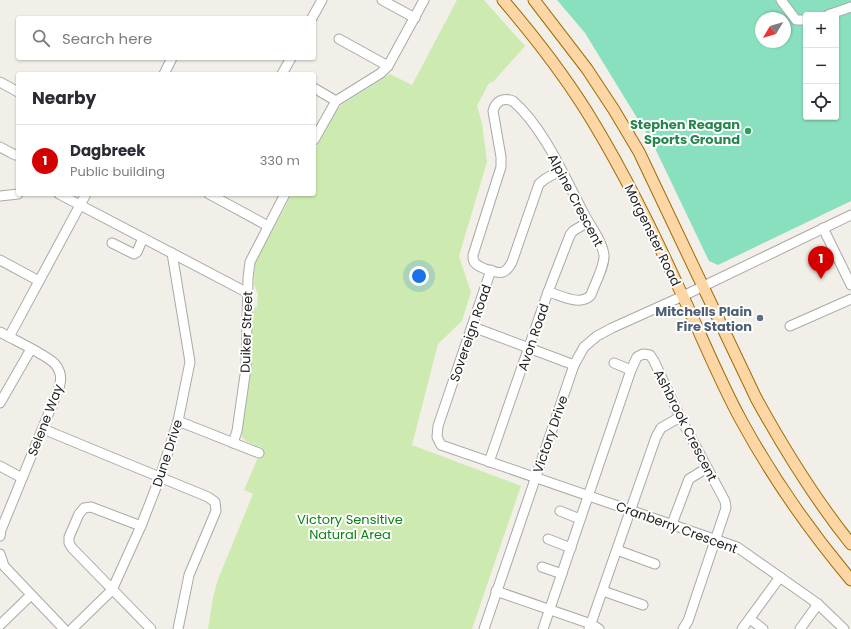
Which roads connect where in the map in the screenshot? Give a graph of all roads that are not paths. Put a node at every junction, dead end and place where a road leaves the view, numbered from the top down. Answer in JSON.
{"nodes":[{"id":1,"x":322,"y":0,"type":"edge"},
{"id":2,"x":382,"y":0,"type":"edge"},
{"id":3,"x":424,"y":0,"type":"edge"},
{"id":4,"x":503,"y":0,"type":"edge"},
{"id":5,"x":534,"y":0,"type":"edge"},
{"id":6,"x":781,"y":0,"type":"edge"},
{"id":7,"x":851,"y":6,"type":"edge"},
{"id":8,"x":836,"y":12,"type":"edge"},
{"id":9,"x":313,"y":16,"type":"edge"},
{"id":10,"x":415,"y":18,"type":"junction"},
{"id":11,"x":803,"y":20,"type":"edge"},
{"id":12,"x":339,"y":39,"type":"dead end"},
{"id":13,"x":171,"y":60,"type":"edge"},
{"id":14,"x":290,"y":60,"type":"edge"},
{"id":15,"x":388,"y":66,"type":"junction"},
{"id":16,"x":165,"y":72,"type":"edge"},
{"id":17,"x":285,"y":72,"type":"edge"},
{"id":18,"x":0,"y":82,"type":"edge"},
{"id":19,"x":316,"y":89,"type":"edge"},
{"id":20,"x":16,"y":91,"type":"edge"},
{"id":21,"x":505,"y":99,"type":"joint"},
{"id":22,"x":336,"y":101,"type":"junction"},
{"id":23,"x":316,"y":136,"type":"edge"},
{"id":24,"x":0,"y":147,"type":"edge"},
{"id":25,"x":16,"y":155,"type":"edge"},
{"id":26,"x":561,"y":170,"type":"junction"},
{"id":27,"x":16,"y":194,"type":"edge"},
{"id":28,"x":0,"y":196,"type":"edge"},
{"id":29,"x":63,"y":196,"type":"edge"},
{"id":30,"x":85,"y":196,"type":"edge"},
{"id":31,"x":216,"y":196,"type":"edge"},
{"id":32,"x":284,"y":196,"type":"edge"},
{"id":33,"x":80,"y":205,"type":"junction"},
{"id":34,"x":851,"y":215,"type":"edge"},
{"id":35,"x":588,"y":222,"type":"junction"},
{"id":36,"x":268,"y":226,"type":"junction"},
{"id":37,"x":823,"y":228,"type":"junction"},
{"id":38,"x":143,"y":238,"type":"junction"},
{"id":39,"x":112,"y":243,"type":"dead end"},
{"id":40,"x":172,"y":253,"type":"junction"},
{"id":41,"x":0,"y":260,"type":"edge"},
{"id":42,"x":491,"y":270,"type":"junction"},
{"id":43,"x":39,"y":281,"type":"junction"},
{"id":44,"x":851,"y":285,"type":"edge"},
{"id":45,"x":702,"y":286,"type":"junction"},
{"id":46,"x":548,"y":292,"type":"junction"},
{"id":47,"x":248,"y":293,"type":"junction"},
{"id":48,"x":683,"y":296,"type":"junction"},
{"id":49,"x":851,"y":299,"type":"edge"},
{"id":50,"x":790,"y":326,"type":"dead end"},
{"id":51,"x":473,"y":327,"type":"junction"},
{"id":52,"x":0,"y":332,"type":"edge"},
{"id":53,"x":9,"y":338,"type":"junction"},
{"id":54,"x":530,"y":348,"type":"junction"},
{"id":55,"x":31,"y":349,"type":"junction"},
{"id":56,"x":614,"y":363,"type":"dead end"},
{"id":57,"x":574,"y":365,"type":"junction"},
{"id":58,"x":631,"y":370,"type":"junction"},
{"id":59,"x":0,"y":403,"type":"edge"},
{"id":60,"x":680,"y":417,"type":"junction"},
{"id":61,"x":178,"y":421,"type":"junction"},
{"id":62,"x":43,"y":428,"type":"junction"},
{"id":63,"x":233,"y":443,"type":"junction"},
{"id":64,"x":440,"y":443,"type":"joint"},
{"id":65,"x":259,"y":453,"type":"dead end"},
{"id":66,"x":489,"y":462,"type":"junction"},
{"id":67,"x":0,"y":466,"type":"edge"},
{"id":68,"x":707,"y":468,"type":"junction"},
{"id":69,"x":160,"y":477,"type":"junction"},
{"id":70,"x":22,"y":478,"type":"junction"},
{"id":71,"x":536,"y":478,"type":"junction"},
{"id":72,"x":588,"y":494,"type":"junction"},
{"id":73,"x":630,"y":510,"type":"junction"},
{"id":74,"x":560,"y":511,"type":"dead end"},
{"id":75,"x":580,"y":519,"type":"junction"},
{"id":76,"x":672,"y":524,"type":"junction"},
{"id":77,"x":140,"y":526,"type":"junction"},
{"id":78,"x":0,"y":536,"type":"edge"},
{"id":79,"x":548,"y":539,"type":"dead end"},
{"id":80,"x":715,"y":539,"type":"junction"},
{"id":81,"x":851,"y":544,"type":"edge"},
{"id":82,"x":570,"y":548,"type":"junction"},
{"id":83,"x":616,"y":550,"type":"junction"},
{"id":84,"x":0,"y":554,"type":"edge"},
{"id":85,"x":655,"y":564,"type":"dead end"},
{"id":86,"x":542,"y":567,"type":"dead end"},
{"id":87,"x":562,"y":574,"type":"junction"},
{"id":88,"x":780,"y":577,"type":"junction"},
{"id":89,"x":851,"y":580,"type":"edge"},
{"id":90,"x":112,"y":590,"type":"junction"},
{"id":91,"x":496,"y":590,"type":"junction"},
{"id":92,"x":603,"y":591,"type":"junction"},
{"id":93,"x":31,"y":595,"type":"junction"},
{"id":94,"x":818,"y":604,"type":"junction"},
{"id":95,"x":643,"y":605,"type":"dead end"},
{"id":96,"x":550,"y":609,"type":"junction"},
{"id":97,"x":750,"y":619,"type":"junction"},
{"id":98,"x":0,"y":625,"type":"edge"},
{"id":99,"x":593,"y":627,"type":"edge"},
{"id":100,"x":64,"y":629,"type":"edge"},
{"id":101,"x":72,"y":629,"type":"edge"},
{"id":102,"x":151,"y":629,"type":"edge"},
{"id":103,"x":178,"y":629,"type":"edge"},
{"id":104,"x":484,"y":629,"type":"edge"},
{"id":105,"x":543,"y":629,"type":"edge"},
{"id":106,"x":683,"y":629,"type":"edge"},
{"id":107,"x":742,"y":629,"type":"edge"},
{"id":108,"x":762,"y":629,"type":"edge"},
{"id":109,"x":800,"y":629,"type":"edge"},
{"id":110,"x":844,"y":629,"type":"edge"}],
"edges":[{"from":1,"to":9,"type":"street"},
{"from":2,"to":10,"type":"street"},
{"from":3,"to":10,"type":"street"},
{"from":4,"to":48,"type":"main road","name":"Morgenster Road"},
{"from":5,"to":45,"type":"main road","name":"Morgenster Road"},
{"from":6,"to":11,"type":"street"},
{"from":7,"to":8,"type":"street"},
{"from":10,"to":15,"type":"street"},
{"from":12,"to":15,"type":"street"},
{"from":13,"to":16,"type":"street"},
{"from":14,"to":17,"type":"street"},
{"from":15,"to":22,"type":"street"},
{"from":18,"to":20,"type":"street"},
{"from":19,"to":22,"type":"street"},
{"from":21,"to":26,"type":"street","name":"Alpine Crescent"},
{"from":21,"to":42,"type":"street","name":"Sovereign Road"},
{"from":22,"to":23,"type":"street"},
{"from":24,"to":25,"type":"street"},
{"from":26,"to":35,"type":"street","name":"Alpine Crescent"},
{"from":26,"to":42,"type":"street"},
{"from":27,"to":28,"type":"street"},
{"from":29,"to":33,"type":"street"},
{"from":30,"to":33,"type":"street"},
{"from":31,"to":36,"type":"street"},
{"from":32,"to":36,"type":"street","name":"Duiker Street"},
{"from":33,"to":38,"type":"street"},
{"from":33,"to":43,"type":"street"},
{"from":34,"to":37,"type":"street","name":"Victory Drive"},
{"from":35,"to":46,"type":"street","name":"Avon Road"},
{"from":35,"to":46,"type":"street","name":"Alpine Crescent"},
{"from":36,"to":47,"type":"street","name":"Duiker Street"},
{"from":37,"to":44,"type":"street"},
{"from":37,"to":45,"type":"street","name":"Victory Drive"},
{"from":38,"to":39,"type":"street"},
{"from":38,"to":40,"type":"street"},
{"from":40,"to":47,"type":"street"},
{"from":40,"to":61,"type":"street","name":"Dune Drive"},
{"from":41,"to":43,"type":"street"},
{"from":42,"to":51,"type":"street","name":"Sovereign Road"},
{"from":43,"to":53,"type":"street"},
{"from":45,"to":48,"type":"street","name":"Victory Drive"},
{"from":45,"to":81,"type":"main road","name":"Morgenster Road"},
{"from":46,"to":54,"type":"street","name":"Avon Road"},
{"from":47,"to":63,"type":"street","name":"Duiker Street"},
{"from":48,"to":57,"type":"street","name":"Victory Drive"},
{"from":48,"to":89,"type":"main road","name":"Morgenster Road"},
{"from":49,"to":50,"type":"street"},
{"from":51,"to":54,"type":"street"},
{"from":51,"to":64,"type":"street","name":"Sovereign Road"},
{"from":52,"to":53,"type":"street","name":"Selene Way"},
{"from":53,"to":55,"type":"street","name":"Selene Way"},
{"from":54,"to":57,"type":"street"},
{"from":54,"to":66,"type":"street","name":"Avon Road"},
{"from":55,"to":59,"type":"street"},
{"from":55,"to":62,"type":"street","name":"Selene Way"},
{"from":56,"to":58,"type":"street"},
{"from":57,"to":71,"type":"street","name":"Victory Drive"},
{"from":58,"to":60,"type":"street","name":"Ashbrook Crescent"},
{"from":58,"to":72,"type":"street"},
{"from":60,"to":68,"type":"street","name":"Ashbrook Crescent"},
{"from":60,"to":73,"type":"street"},
{"from":61,"to":63,"type":"street"},
{"from":61,"to":69,"type":"street","name":"Dune Drive"},
{"from":62,"to":69,"type":"street"},
{"from":62,"to":70,"type":"street","name":"Selene Way"},
{"from":63,"to":65,"type":"street"},
{"from":64,"to":66,"type":"street","name":"Cranberry Crescent"},
{"from":66,"to":71,"type":"street","name":"Cranberry Crescent"},
{"from":67,"to":70,"type":"street"},
{"from":68,"to":76,"type":"street"},
{"from":68,"to":80,"type":"street","name":"Ashbrook Crescent"},
{"from":69,"to":77,"type":"street","name":"Dune Drive"},
{"from":69,"to":103,"type":"street"},
{"from":70,"to":78,"type":"street","name":"Selene Way"},
{"from":71,"to":72,"type":"street","name":"Cranberry Crescent"},
{"from":71,"to":91,"type":"street","name":"Victory Drive"},
{"from":72,"to":73,"type":"street","name":"Cranberry Crescent"},
{"from":72,"to":75,"type":"street"},
{"from":73,"to":76,"type":"street","name":"Cranberry Crescent"},
{"from":73,"to":83,"type":"street"},
{"from":74,"to":75,"type":"street"},
{"from":75,"to":82,"type":"street"},
{"from":76,"to":80,"type":"street","name":"Cranberry Crescent"},
{"from":77,"to":90,"type":"street","name":"Dune Drive"},
{"from":77,"to":90,"type":"street"},
{"from":79,"to":82,"type":"street"},
{"from":80,"to":88,"type":"street","name":"Cranberry Crescent"},
{"from":80,"to":106,"type":"street","name":"Ashbrook Crescent"},
{"from":82,"to":87,"type":"street"},
{"from":83,"to":85,"type":"street"},
{"from":83,"to":92,"type":"street"},
{"from":84,"to":93,"type":"street"},
{"from":86,"to":87,"type":"street"},
{"from":87,"to":96,"type":"street"},
{"from":88,"to":94,"type":"street","name":"Cranberry Crescent"},
{"from":88,"to":97,"type":"street"},
{"from":90,"to":101,"type":"street","name":"Dune Drive"},
{"from":90,"to":102,"type":"street"},
{"from":91,"to":96,"type":"street"},
{"from":91,"to":104,"type":"street","name":"Victory Drive"},
{"from":92,"to":95,"type":"street"},
{"from":92,"to":99,"type":"street"},
{"from":93,"to":98,"type":"street"},
{"from":93,"to":100,"type":"street"},
{"from":94,"to":109,"type":"street"},
{"from":94,"to":110,"type":"street","name":"Cranberry Crescent"},
{"from":96,"to":99,"type":"street"},
{"from":96,"to":105,"type":"street"},
{"from":97,"to":107,"type":"street"},
{"from":97,"to":108,"type":"street"}]}
